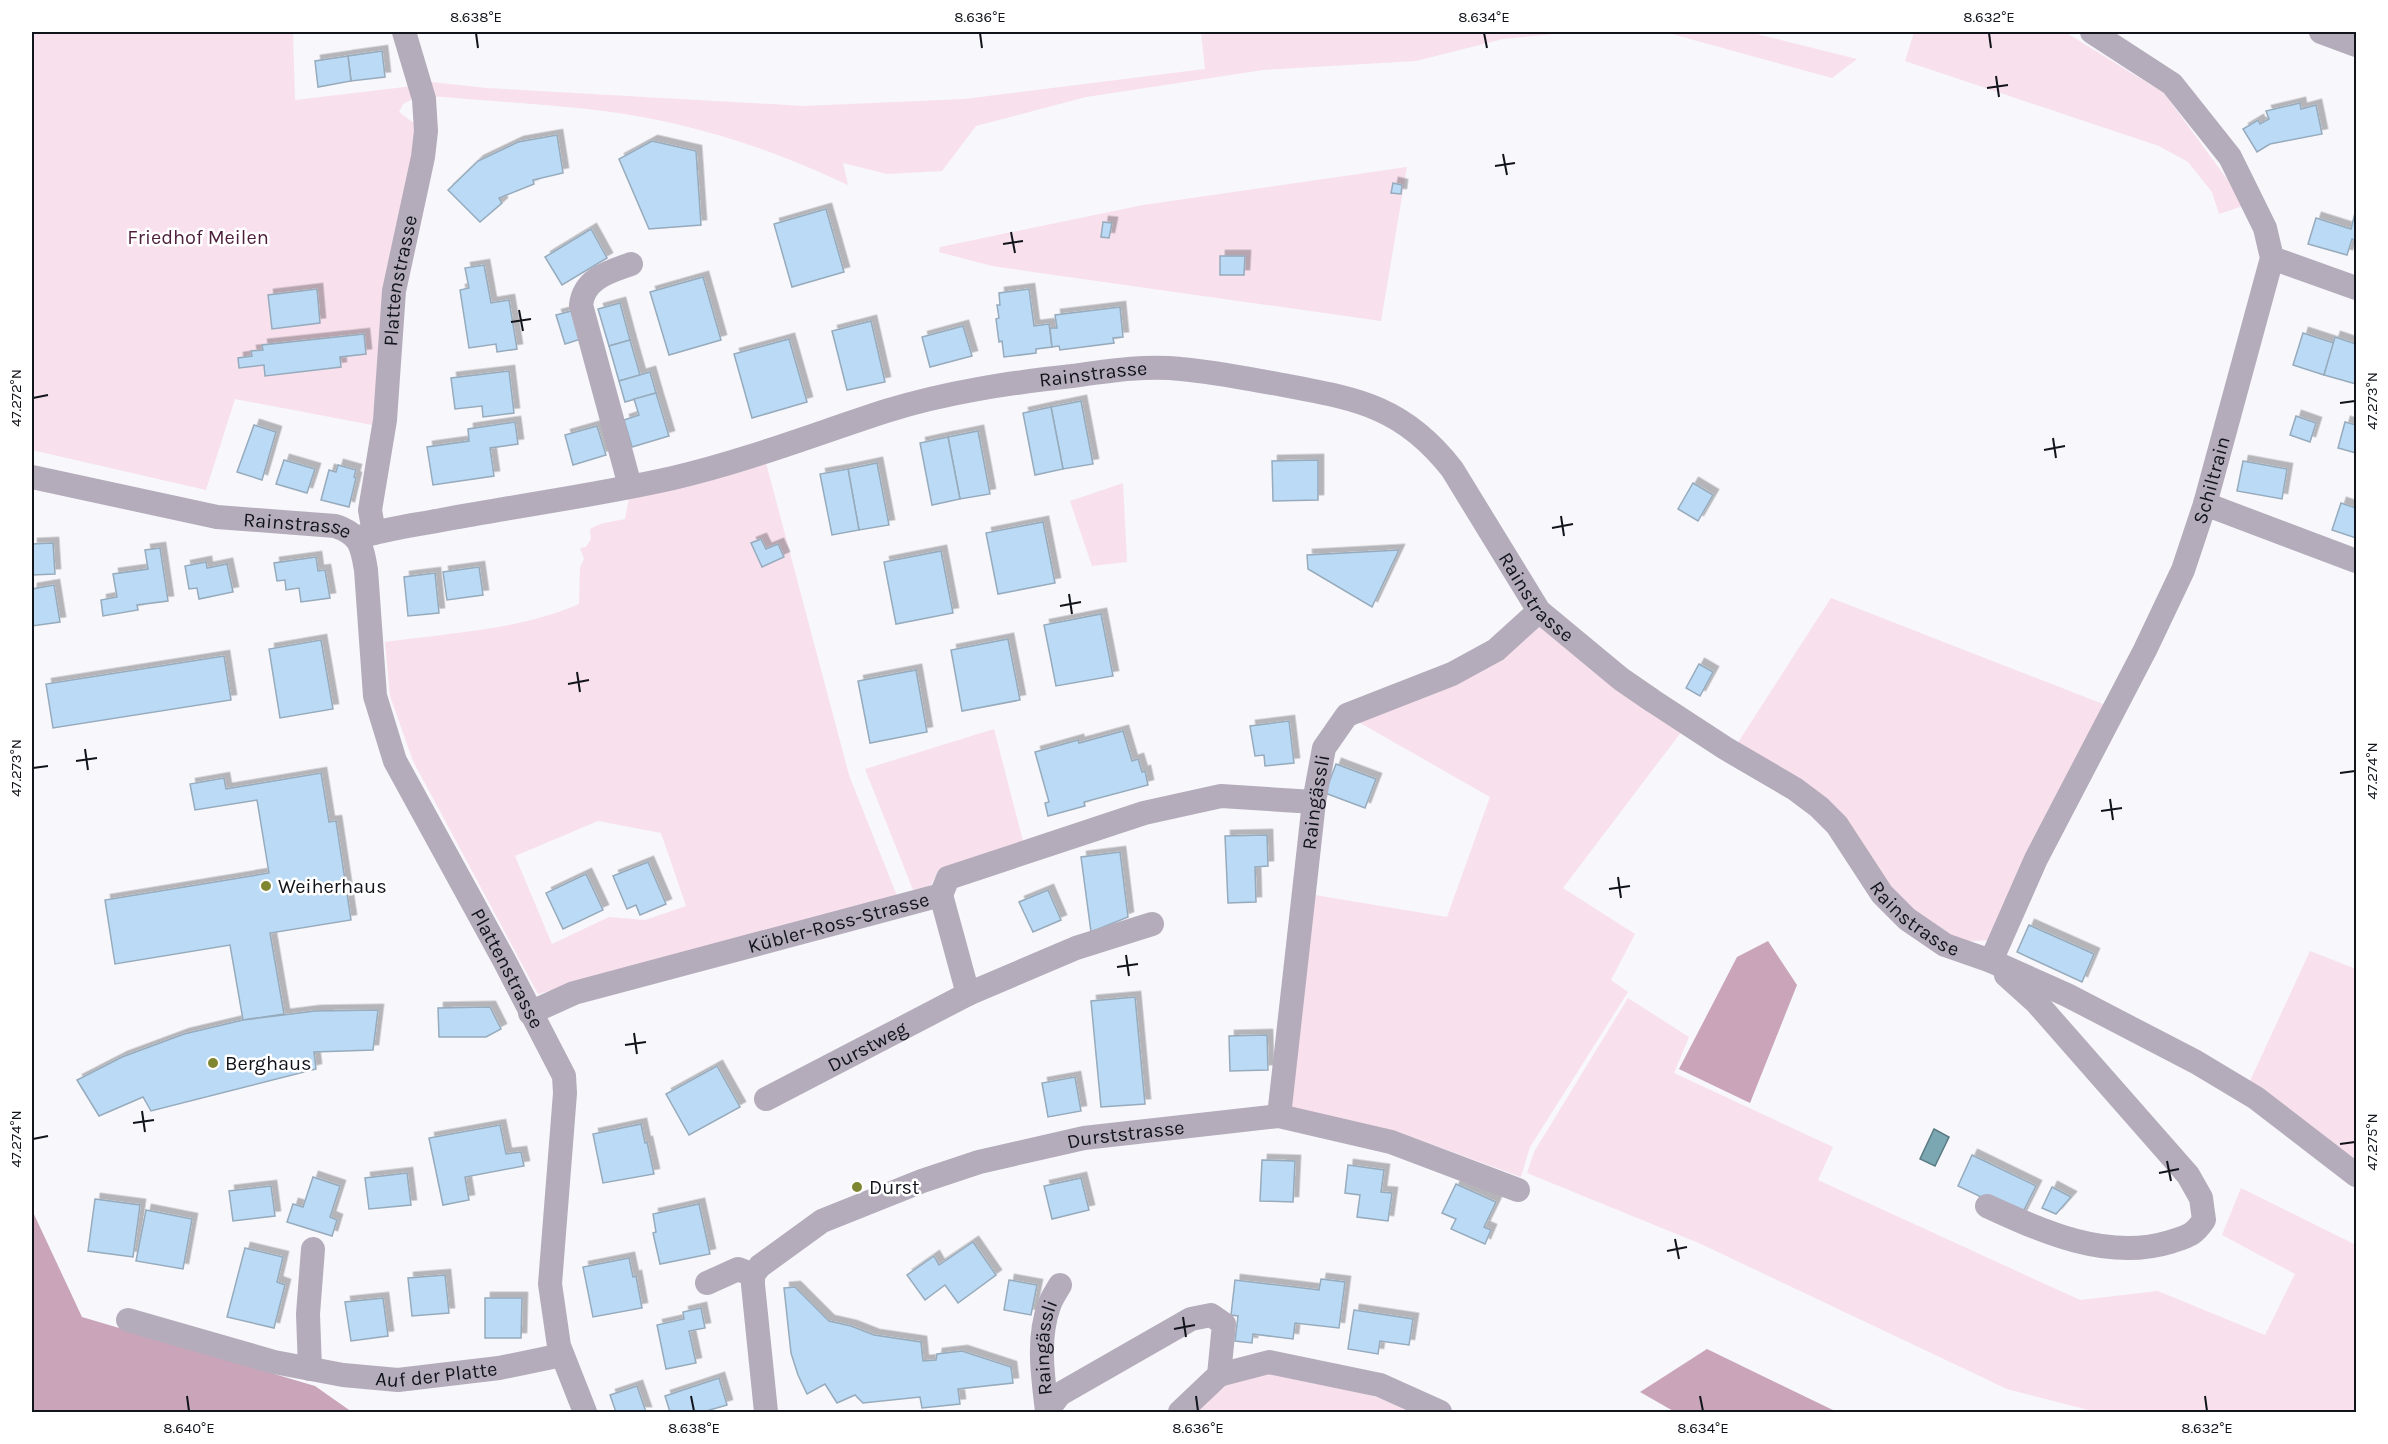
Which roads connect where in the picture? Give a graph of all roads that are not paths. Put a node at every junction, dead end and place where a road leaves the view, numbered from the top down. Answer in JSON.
{"nodes":[{"id":1,"x":404,"y":32,"type":"edge"},
{"id":2,"x":2092,"y":32,"type":"edge"},
{"id":3,"x":2321,"y":32,"type":"edge"},
{"id":4,"x":2356,"y":45,"type":"edge"},
{"id":5,"x":2272,"y":258,"type":"junction"},
{"id":6,"x":631,"y":264,"type":"dead end"},
{"id":7,"x":2356,"y":288,"type":"edge"},
{"id":8,"x":32,"y":477,"type":"edge"},
{"id":9,"x":630,"y":486,"type":"junction"},
{"id":10,"x":2205,"y":504,"type":"junction"},
{"id":11,"x":365,"y":536,"type":"junction"},
{"id":12,"x":2356,"y":561,"type":"edge"},
{"id":13,"x":1539,"y":611,"type":"junction"},
{"id":14,"x":1314,"y":802,"type":"junction"},
{"id":15,"x":941,"y":895,"type":"junction"},
{"id":16,"x":1152,"y":924,"type":"dead end"},
{"id":17,"x":1991,"y":961,"type":"junction"},
{"id":18,"x":968,"y":994,"type":"junction"},
{"id":19,"x":530,"y":1013,"type":"junction"},
{"id":20,"x":766,"y":1099,"type":"dead end"},
{"id":21,"x":1279,"y":1116,"type":"junction"},
{"id":22,"x":2356,"y":1175,"type":"edge"},
{"id":23,"x":1518,"y":1190,"type":"dead end"},
{"id":24,"x":1987,"y":1206,"type":"dead end"},
{"id":25,"x":313,"y":1249,"type":"dead end"},
{"id":26,"x":753,"y":1275,"type":"junction"},
{"id":27,"x":707,"y":1283,"type":"dead end"},
{"id":28,"x":1060,"y":1285,"type":"dead end"},
{"id":29,"x":128,"y":1320,"type":"dead end"},
{"id":30,"x":562,"y":1355,"type":"junction"},
{"id":31,"x":310,"y":1369,"type":"junction"},
{"id":32,"x":1219,"y":1375,"type":"junction"},
{"id":33,"x":1044,"y":1412,"type":"edge"},
{"id":34,"x":585,"y":1413,"type":"edge"},
{"id":35,"x":766,"y":1413,"type":"edge"},
{"id":36,"x":1180,"y":1413,"type":"edge"},
{"id":37,"x":1440,"y":1413,"type":"edge"}],
"edges":[{"from":1,"to":11,"type":"street","name":"Plattenstrasse"},
{"from":2,"to":5,"type":"street","name":"Schiltrain"},
{"from":3,"to":4,"type":"street"},
{"from":5,"to":7,"type":"street"},
{"from":5,"to":10,"type":"street","name":"Schiltrain"},
{"from":6,"to":9,"type":"street"},
{"from":8,"to":11,"type":"street","name":"Rainstrasse"},
{"from":9,"to":11,"type":"street","name":"Rainstrasse"},
{"from":9,"to":13,"type":"street","name":"Rainstrasse"},
{"from":10,"to":12,"type":"street"},
{"from":10,"to":17,"type":"street","name":"Schiltrain"},
{"from":11,"to":19,"type":"street","name":"Plattenstrasse"},
{"from":13,"to":14,"type":"street","name":"Raingässli"},
{"from":13,"to":17,"type":"street","name":"Rainstrasse"},
{"from":14,"to":15,"type":"street","name":"Kübler-Ross-Strasse"},
{"from":14,"to":21,"type":"street","name":"Raingässli"},
{"from":15,"to":18,"type":"street"},
{"from":15,"to":19,"type":"street","name":"Kübler-Ross-Strasse"},
{"from":16,"to":18,"type":"street","name":"Durstweg"},
{"from":17,"to":22,"type":"street","name":"Rainstrasse"},
{"from":17,"to":24,"type":"street"},
{"from":18,"to":20,"type":"street","name":"Durstweg"},
{"from":19,"to":30,"type":"street","name":"Plattenstrasse"},
{"from":21,"to":23,"type":"street","name":"Durststrasse"},
{"from":21,"to":26,"type":"street","name":"Durststrasse"},
{"from":25,"to":31,"type":"street"},
{"from":26,"to":27,"type":"street"},
{"from":26,"to":35,"type":"street"},
{"from":28,"to":33,"type":"street","name":"Raingässli"},
{"from":29,"to":31,"type":"street","name":"Auf der Platte"},
{"from":30,"to":31,"type":"street","name":"Auf der Platte"},
{"from":30,"to":34,"type":"street","name":"Plattenstrasse"},
{"from":32,"to":33,"type":"street"},
{"from":32,"to":36,"type":"street"},
{"from":32,"to":37,"type":"street"}]}
